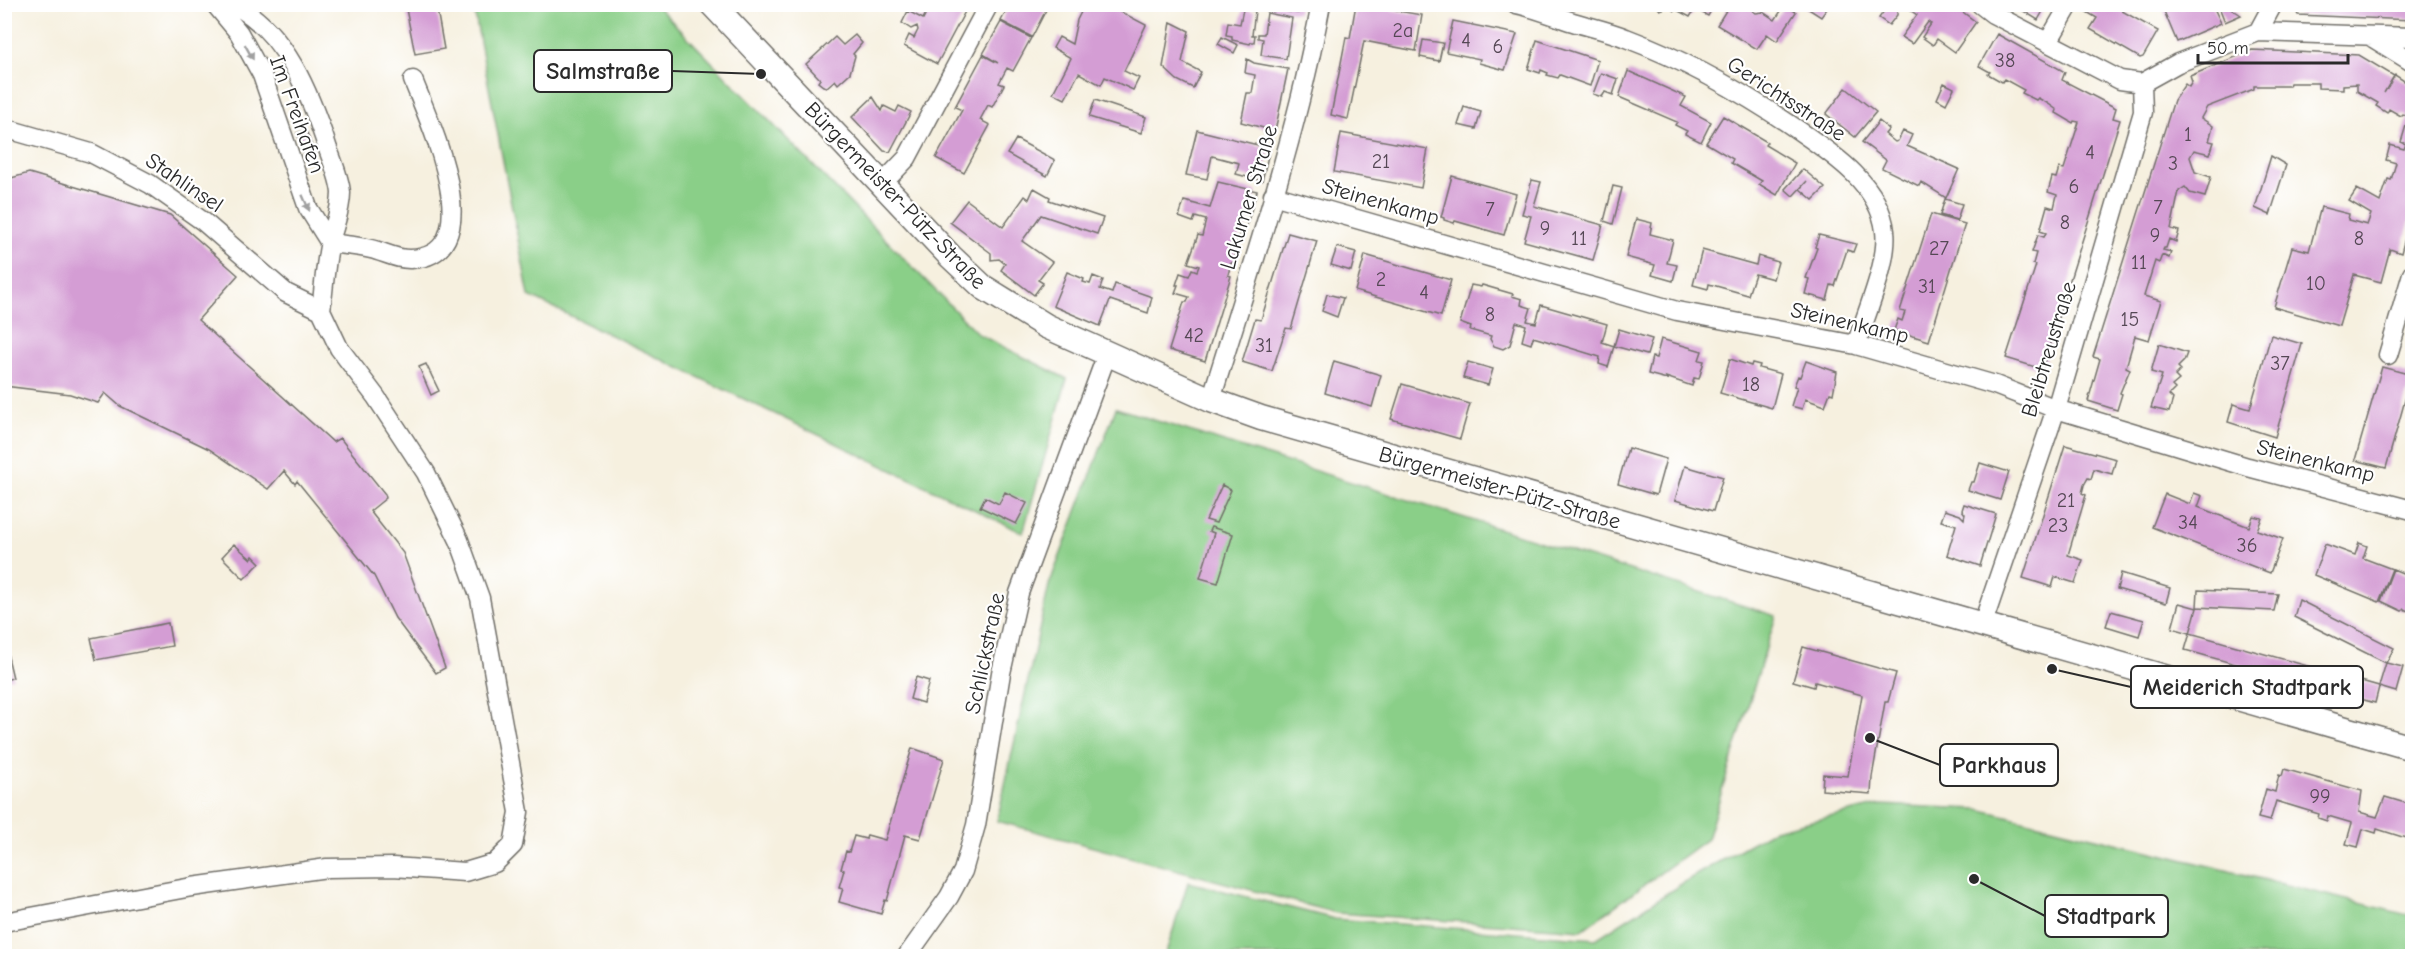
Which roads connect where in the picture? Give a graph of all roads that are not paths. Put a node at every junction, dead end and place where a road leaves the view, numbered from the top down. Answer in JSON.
{"nodes":[{"id":1,"x":215,"y":4,"type":"edge"},
{"id":2,"x":232,"y":4,"type":"edge"},
{"id":3,"x":712,"y":4,"type":"edge"},
{"id":4,"x":989,"y":4,"type":"edge"},
{"id":5,"x":1321,"y":4,"type":"edge"},
{"id":6,"x":1516,"y":4,"type":"edge"},
{"id":7,"x":1980,"y":4,"type":"edge"},
{"id":8,"x":2070,"y":4,"type":"edge"},
{"id":9,"x":2273,"y":4,"type":"edge"},
{"id":10,"x":2258,"y":32,"type":"junction"},
{"id":11,"x":2368,"y":35,"type":"junction"},
{"id":12,"x":2412,"y":37,"type":"edge"},
{"id":13,"x":2048,"y":42,"type":"junction"},
{"id":14,"x":2412,"y":62,"type":"edge"},
{"id":15,"x":412,"y":80,"type":"dead end"},
{"id":16,"x":2142,"y":82,"type":"junction"},
{"id":17,"x":4,"y":128,"type":"edge"},
{"id":18,"x":883,"y":183,"type":"junction"},
{"id":19,"x":1273,"y":195,"type":"junction"},
{"id":20,"x":330,"y":243,"type":"junction"},
{"id":21,"x":2412,"y":274,"type":"edge"},
{"id":22,"x":321,"y":310,"type":"junction"},
{"id":23,"x":1856,"y":345,"type":"junction"},
{"id":24,"x":1107,"y":354,"type":"junction"},
{"id":25,"x":2388,"y":355,"type":"dead end"},
{"id":26,"x":1211,"y":400,"type":"junction"},
{"id":27,"x":2056,"y":410,"type":"junction"},
{"id":28,"x":2412,"y":510,"type":"edge"},
{"id":29,"x":1982,"y":626,"type":"junction"},
{"id":30,"x":2412,"y":748,"type":"edge"},
{"id":31,"x":4,"y":922,"type":"edge"},
{"id":32,"x":908,"y":957,"type":"edge"}],
"edges":[{"from":1,"to":20,"type":"street","name":"Im Freihafen","one_way":true},
{"from":2,"to":20,"type":"street","name":"Im Freihafen"},
{"from":3,"to":18,"type":"main road","name":"Bürgermeister-Pütz-Straße"},
{"from":4,"to":18,"type":"street"},
{"from":5,"to":19,"type":"street","name":"Lakumer Straße"},
{"from":6,"to":23,"type":"street","name":"Gerichtsstraße"},
{"from":7,"to":13,"type":"street"},
{"from":8,"to":13,"type":"street"},
{"from":9,"to":10,"type":"street"},
{"from":10,"to":11,"type":"street"},
{"from":10,"to":16,"type":"street"},
{"from":11,"to":12,"type":"street"},
{"from":11,"to":14,"type":"street"},
{"from":13,"to":16,"type":"street"},
{"from":15,"to":20,"type":"street"},
{"from":16,"to":27,"type":"street","name":"Bleibtreustraße"},
{"from":17,"to":22,"type":"street","name":"Stahlinsel"},
{"from":18,"to":24,"type":"main road","name":"Bürgermeister-Pütz-Straße"},
{"from":19,"to":23,"type":"street","name":"Steinenkamp"},
{"from":19,"to":26,"type":"street","name":"Lakumer Straße"},
{"from":20,"to":22,"type":"street","name":"Im Freihafen"},
{"from":21,"to":25,"type":"street"},
{"from":22,"to":31,"type":"street"},
{"from":23,"to":27,"type":"street","name":"Steinenkamp"},
{"from":24,"to":26,"type":"main road","name":"Bürgermeister-Pütz-Straße"},
{"from":24,"to":32,"type":"street","name":"Schlickstraße"},
{"from":26,"to":29,"type":"main road","name":"Bürgermeister-Pütz-Straße"},
{"from":27,"to":28,"type":"street","name":"Steinenkamp"},
{"from":27,"to":29,"type":"street","name":"Bleibtreustraße"},
{"from":29,"to":30,"type":"main road","name":"Bürgermeister-Pütz-Straße"}]}
